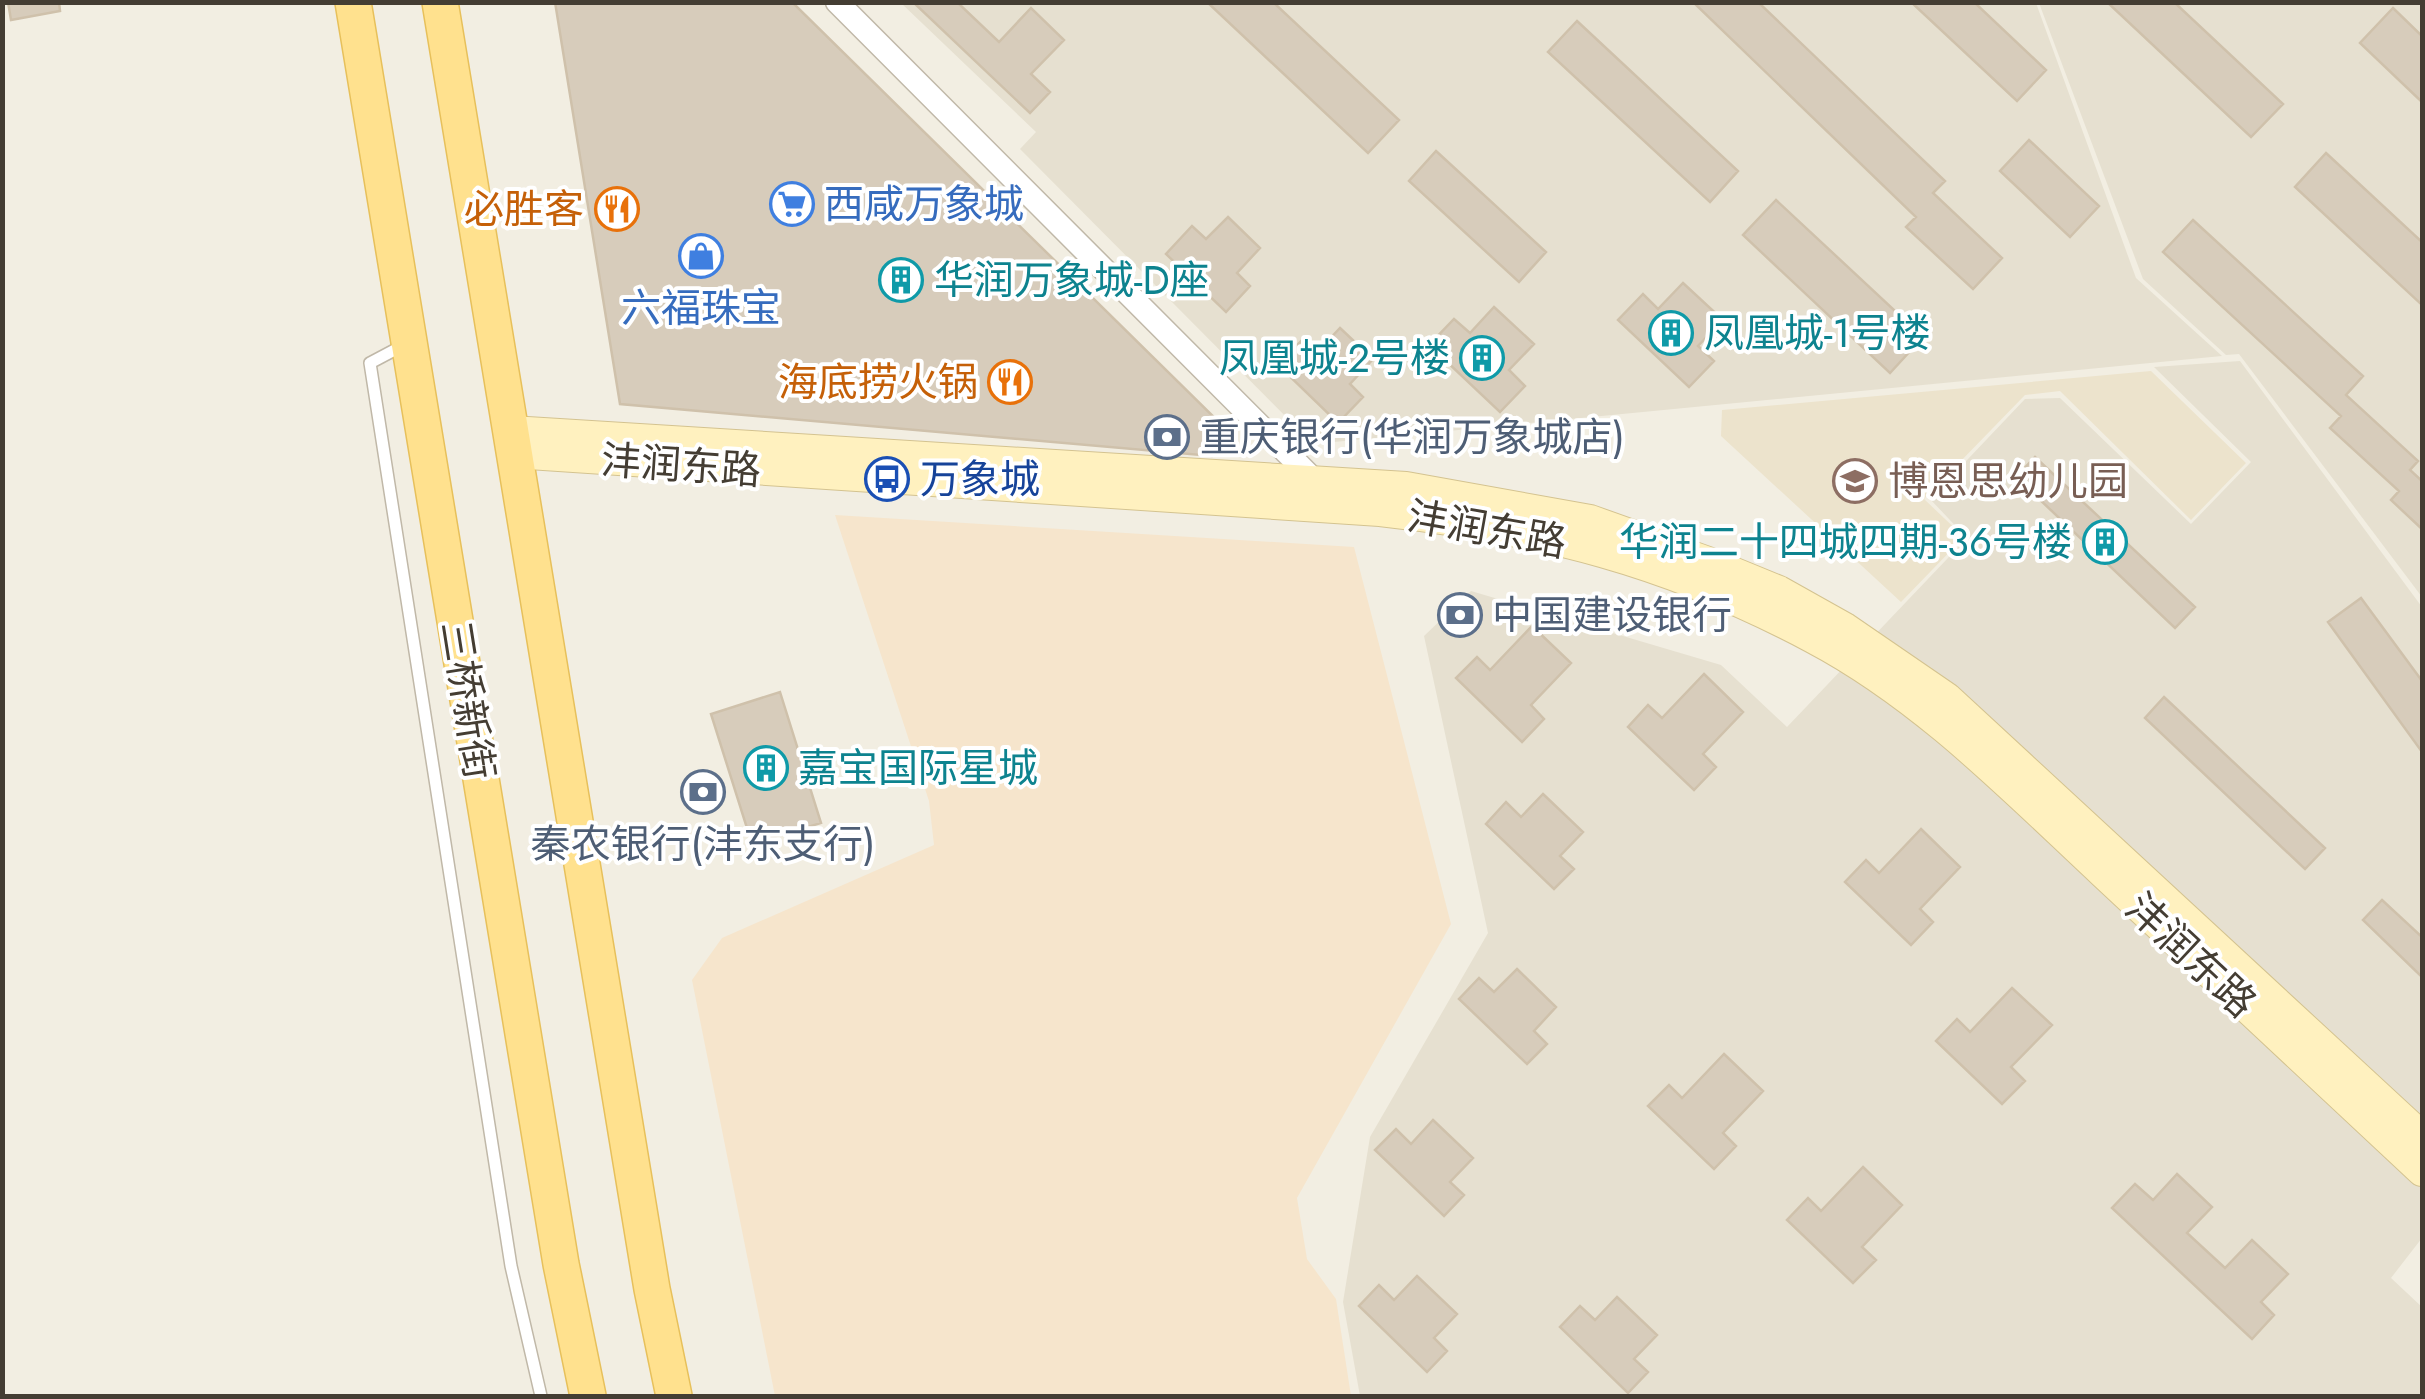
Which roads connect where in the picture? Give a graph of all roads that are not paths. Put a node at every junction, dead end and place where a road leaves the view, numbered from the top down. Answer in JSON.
{"nodes":[{"id":1,"x":353,"y":2,"type":"edge"},
{"id":2,"x":440,"y":2,"type":"edge"},
{"id":3,"x":836,"y":2,"type":"edge"},
{"id":4,"x":409,"y":342,"type":"junction"},
{"id":5,"x":512,"y":442,"type":"junction"},
{"id":6,"x":1315,"y":482,"type":"junction"},
{"id":7,"x":2422,"y":1138,"type":"edge"},
{"id":8,"x":2422,"y":1171,"type":"edge"},
{"id":9,"x":541,"y":1396,"type":"edge"},
{"id":10,"x":588,"y":1396,"type":"edge"},
{"id":11,"x":674,"y":1396,"type":"edge"}],
"edges":[{"from":1,"to":4,"type":"main road","name":"三桥新街"},
{"from":2,"to":5,"type":"main road"},
{"from":3,"to":6,"type":"street"},
{"from":4,"to":9,"type":"lane"},
{"from":4,"to":10,"type":"main road","name":"三桥新街"},
{"from":5,"to":6,"type":"street","name":"沣润东路"},
{"from":5,"to":8,"type":"street","name":"沣润东路"},
{"from":5,"to":11,"type":"main road"},
{"from":6,"to":7,"type":"street","name":"沣润东路"}]}
